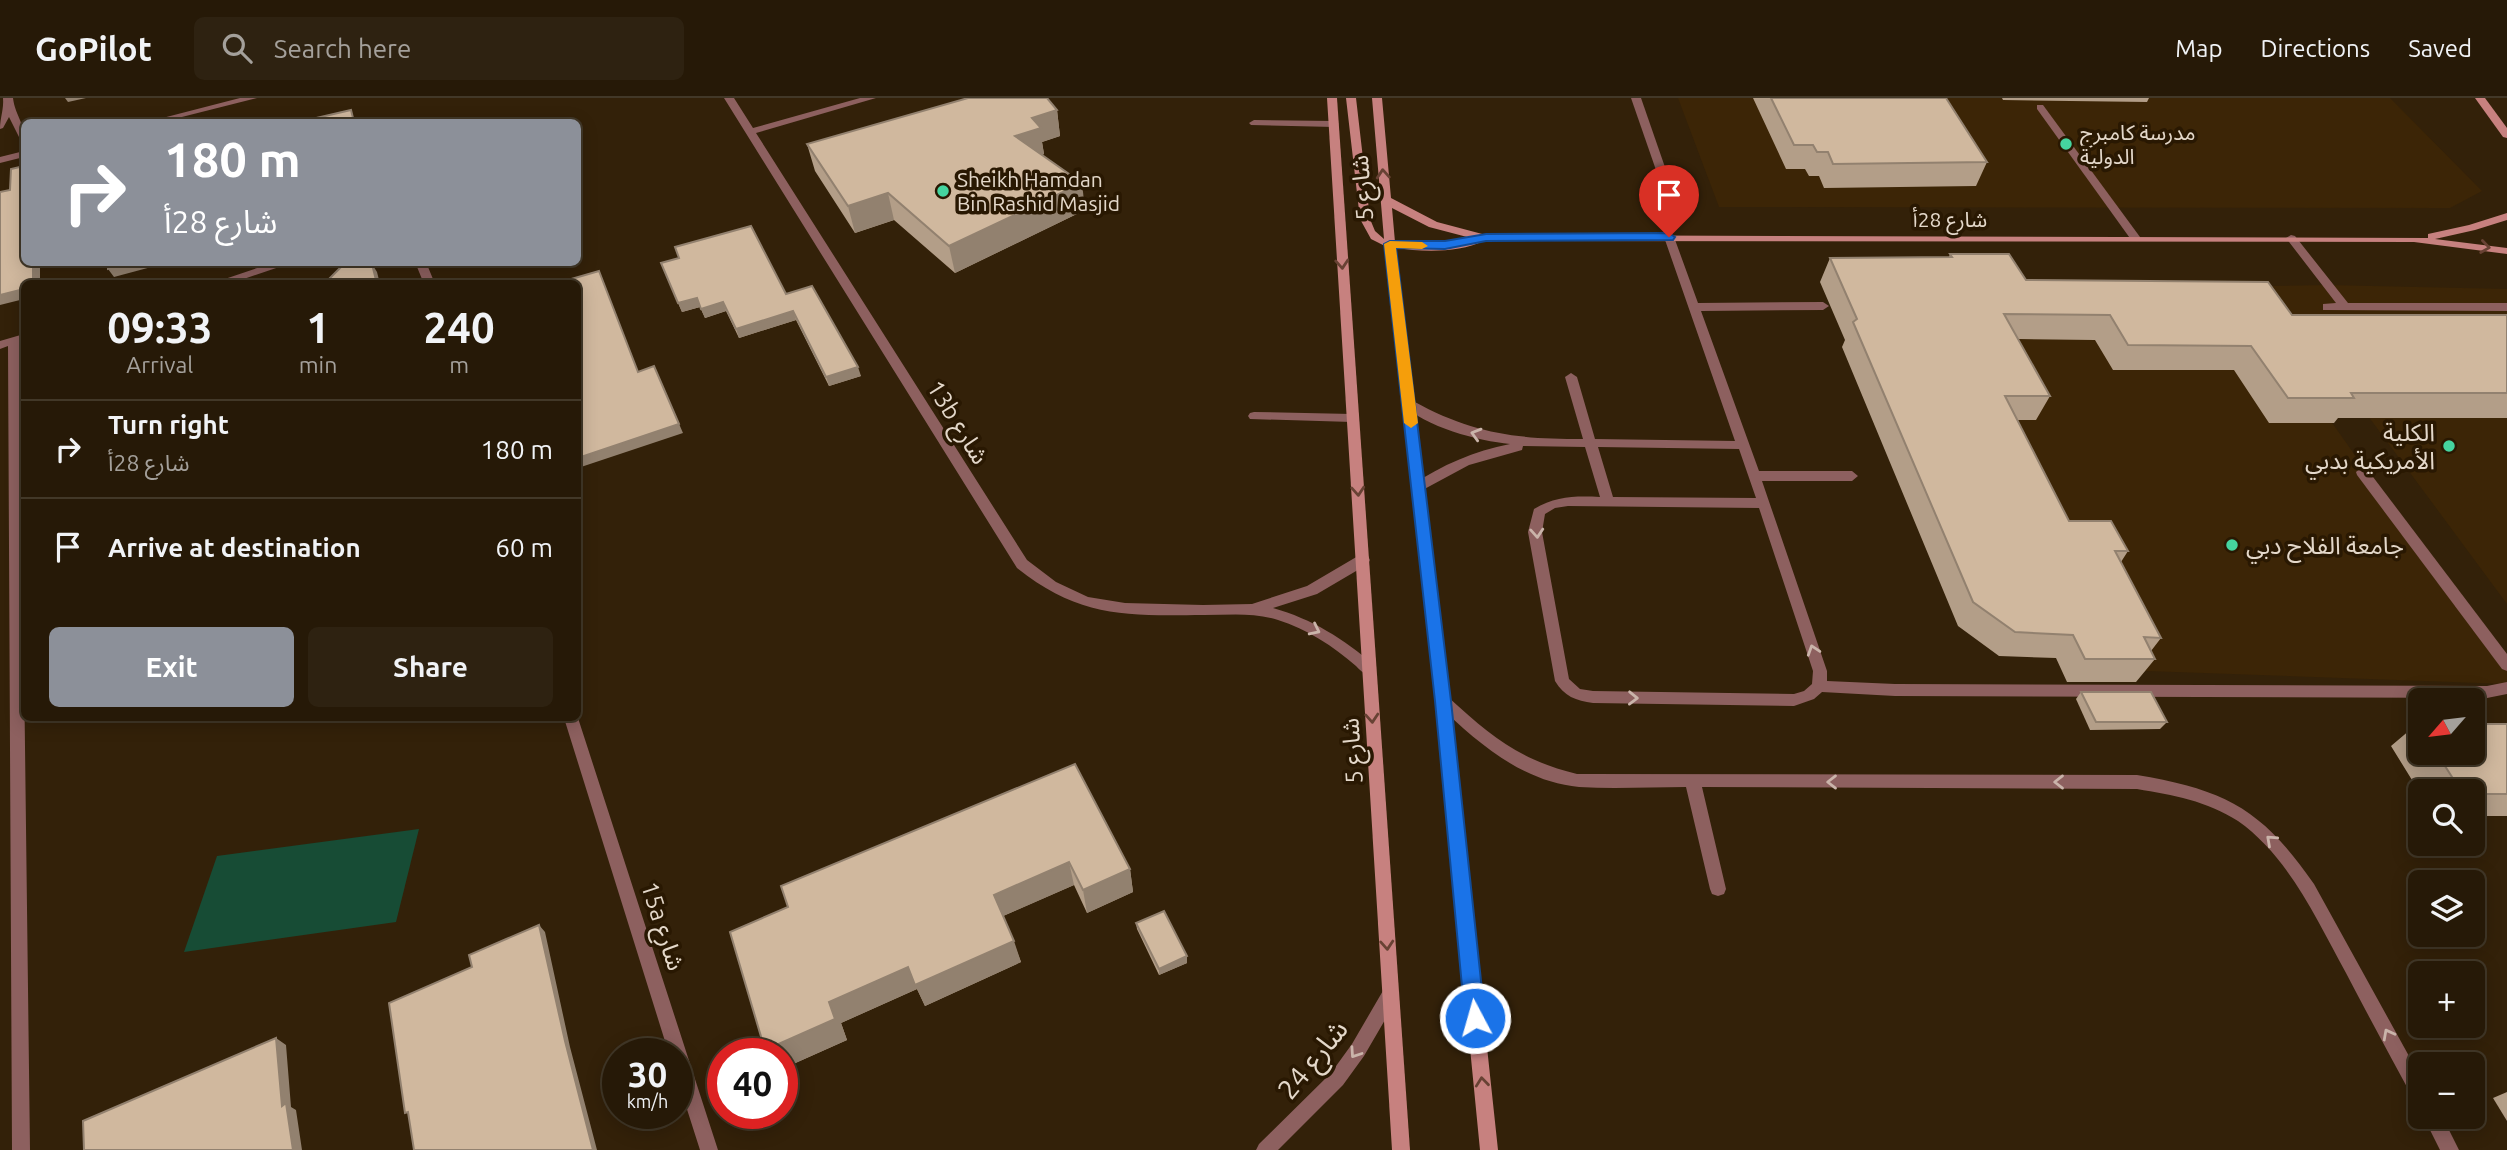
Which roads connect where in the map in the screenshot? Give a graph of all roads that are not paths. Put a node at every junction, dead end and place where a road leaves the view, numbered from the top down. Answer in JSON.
{"nodes":[{"id":1,"x":252,"y":98,"type":"edge"},
{"id":2,"x":729,"y":98,"type":"edge"},
{"id":3,"x":871,"y":98,"type":"edge"},
{"id":4,"x":1332,"y":98,"type":"edge"},
{"id":5,"x":1351,"y":98,"type":"edge"},
{"id":6,"x":1377,"y":98,"type":"edge"},
{"id":7,"x":1636,"y":98,"type":"edge"},
{"id":8,"x":2480,"y":98,"type":"edge"},
{"id":9,"x":8,"y":103,"type":"edge"},
{"id":10,"x":2040,"y":107,"type":"dead end"},
{"id":11,"x":164,"y":119,"type":"edge"},
{"id":12,"x":1254,"y":123,"type":"dead end"},
{"id":13,"x":1334,"y":124,"type":"junction"},
{"id":14,"x":0,"y":126,"type":"edge"},
{"id":15,"x":21,"y":130,"type":"edge"},
{"id":16,"x":750,"y":132,"type":"junction"},
{"id":17,"x":2507,"y":135,"type":"edge"},
{"id":18,"x":21,"y":155,"type":"edge"},
{"id":19,"x":0,"y":160,"type":"edge"},
{"id":20,"x":1671,"y":196,"type":"dead end"},
{"id":21,"x":1385,"y":199,"type":"junction"},
{"id":22,"x":2507,"y":216,"type":"edge"},
{"id":23,"x":1486,"y":237,"type":"junction"},
{"id":24,"x":1669,"y":237,"type":"junction"},
{"id":25,"x":2136,"y":239,"type":"junction"},
{"id":26,"x":2291,"y":239,"type":"junction"},
{"id":27,"x":2414,"y":239,"type":"junction"},
{"id":28,"x":1390,"y":244,"type":"junction"},
{"id":29,"x":2507,"y":251,"type":"edge"},
{"id":30,"x":276,"y":266,"type":"edge"},
{"id":31,"x":228,"y":280,"type":"edge"},
{"id":32,"x":1823,"y":306,"type":"dead end"},
{"id":33,"x":1694,"y":307,"type":"junction"},
{"id":34,"x":2327,"y":307,"type":"dead end"},
{"id":35,"x":2345,"y":307,"type":"junction"},
{"id":36,"x":2507,"y":307,"type":"edge"},
{"id":37,"x":13,"y":341,"type":"edge"},
{"id":38,"x":1571,"y":377,"type":"dead end"},
{"id":39,"x":1409,"y":404,"type":"junction"},
{"id":40,"x":1254,"y":416,"type":"dead end"},
{"id":41,"x":1352,"y":418,"type":"junction"},
{"id":42,"x":1589,"y":443,"type":"junction"},
{"id":43,"x":1544,"y":444,"type":"junction"},
{"id":44,"x":1743,"y":445,"type":"junction"},
{"id":45,"x":2362,"y":472,"type":"dead end"},
{"id":46,"x":1754,"y":476,"type":"junction"},
{"id":47,"x":1852,"y":476,"type":"dead end"},
{"id":48,"x":1417,"y":488,"type":"junction"},
{"id":49,"x":1607,"y":500,"type":"junction"},
{"id":50,"x":1764,"y":503,"type":"junction"},
{"id":51,"x":1363,"y":560,"type":"junction"},
{"id":52,"x":1251,"y":609,"type":"junction"},
{"id":53,"x":2507,"y":666,"type":"edge"},
{"id":54,"x":1369,"y":668,"type":"junction"},
{"id":55,"x":1819,"y":686,"type":"junction"},
{"id":56,"x":2507,"y":688,"type":"edge"},
{"id":57,"x":1443,"y":701,"type":"junction"},
{"id":58,"x":572,"y":721,"type":"edge"},
{"id":59,"x":1693,"y":782,"type":"junction"},
{"id":60,"x":1718,"y":889,"type":"dead end"},
{"id":61,"x":1390,"y":995,"type":"junction"},
{"id":62,"x":2408,"y":1072,"type":"edge"},
{"id":63,"x":2439,"y":1129,"type":"edge"},
{"id":64,"x":21,"y":1150,"type":"edge"},
{"id":65,"x":709,"y":1150,"type":"edge"},
{"id":66,"x":1265,"y":1150,"type":"edge"},
{"id":67,"x":1401,"y":1150,"type":"edge"},
{"id":68,"x":1489,"y":1150,"type":"edge"},
{"id":69,"x":2450,"y":1150,"type":"edge"}],
"edges":[{"from":1,"to":11,"type":"street"},
{"from":2,"to":16,"type":"street","name":"13b شارع"},
{"from":3,"to":16,"type":"street"},
{"from":4,"to":13,"type":"street","name":"شارع 5"},
{"from":5,"to":28,"type":"street"},
{"from":21,"to":6,"type":"street","name":"شارع 5","one_way":true},
{"from":7,"to":20,"type":"street"},
{"from":8,"to":17,"type":"street"},
{"from":9,"to":14,"type":"street"},
{"from":9,"to":15,"type":"street"},
{"from":10,"to":25,"type":"street"},
{"from":12,"to":13,"type":"street"},
{"from":13,"to":41,"type":"street","name":"شارع 5","one_way":true},
{"from":16,"to":52,"type":"street","name":"13b شارع"},
{"from":18,"to":19,"type":"street"},
{"from":21,"to":23,"type":"street","name":"شارع 28أ"},
{"from":21,"to":28,"type":"street","name":"شارع 5"},
{"from":22,"to":27,"type":"street","name":"شارع 28أ"},
{"from":23,"to":24,"type":"street","name":"شارع 28أ"},
{"from":23,"to":28,"type":"street","name":"شارع 28أ"},
{"from":24,"to":25,"type":"street","name":"شارع 28أ"},
{"from":24,"to":33,"type":"street"},
{"from":25,"to":26,"type":"street","name":"شارع 28أ"},
{"from":26,"to":27,"type":"street","name":"شارع 28أ"},
{"from":26,"to":35,"type":"street"},
{"from":27,"to":29,"type":"street","name":"شارع 28أ","one_way":true},
{"from":28,"to":39,"type":"street","name":"شارع 5"},
{"from":30,"to":31,"type":"street"},
{"from":32,"to":33,"type":"street"},
{"from":33,"to":44,"type":"street"},
{"from":34,"to":35,"type":"street"},
{"from":35,"to":36,"type":"street"},
{"from":37,"to":64,"type":"street"},
{"from":38,"to":42,"type":"street"},
{"from":43,"to":39,"type":"street","one_way":true},
{"from":39,"to":48,"type":"street","name":"شارع 5"},
{"from":40,"to":41,"type":"street"},
{"from":41,"to":51,"type":"street","name":"شارع 5","one_way":true},
{"from":42,"to":43,"type":"street"},
{"from":42,"to":44,"type":"street"},
{"from":42,"to":49,"type":"street"},
{"from":43,"to":48,"type":"street"},
{"from":44,"to":46,"type":"street"},
{"from":45,"to":53,"type":"street"},
{"from":46,"to":47,"type":"street"},
{"from":46,"to":50,"type":"street"},
{"from":48,"to":57,"type":"street","name":"شارع 5"},
{"from":49,"to":50,"type":"street"},
{"from":49,"to":55,"type":"street","one_way":true},
{"from":55,"to":50,"type":"street","one_way":true},
{"from":51,"to":52,"type":"street","name":"13b شارع"},
{"from":51,"to":54,"type":"street","name":"شارع 5"},
{"from":52,"to":54,"type":"street","name":"13b شارع","one_way":true},
{"from":54,"to":61,"type":"street","name":"شارع 5","one_way":true},
{"from":55,"to":56,"type":"street"},
{"from":57,"to":59,"type":"street"},
{"from":68,"to":57,"type":"street","name":"شارع 5","one_way":true},
{"from":58,"to":65,"type":"street","name":"15a شارع"},
{"from":59,"to":60,"type":"street"},
{"from":62,"to":59,"type":"street","one_way":true},
{"from":61,"to":66,"type":"street","name":"شارع 24","one_way":true},
{"from":61,"to":67,"type":"street","name":"شارع 5"},
{"from":63,"to":69,"type":"street"}]}
